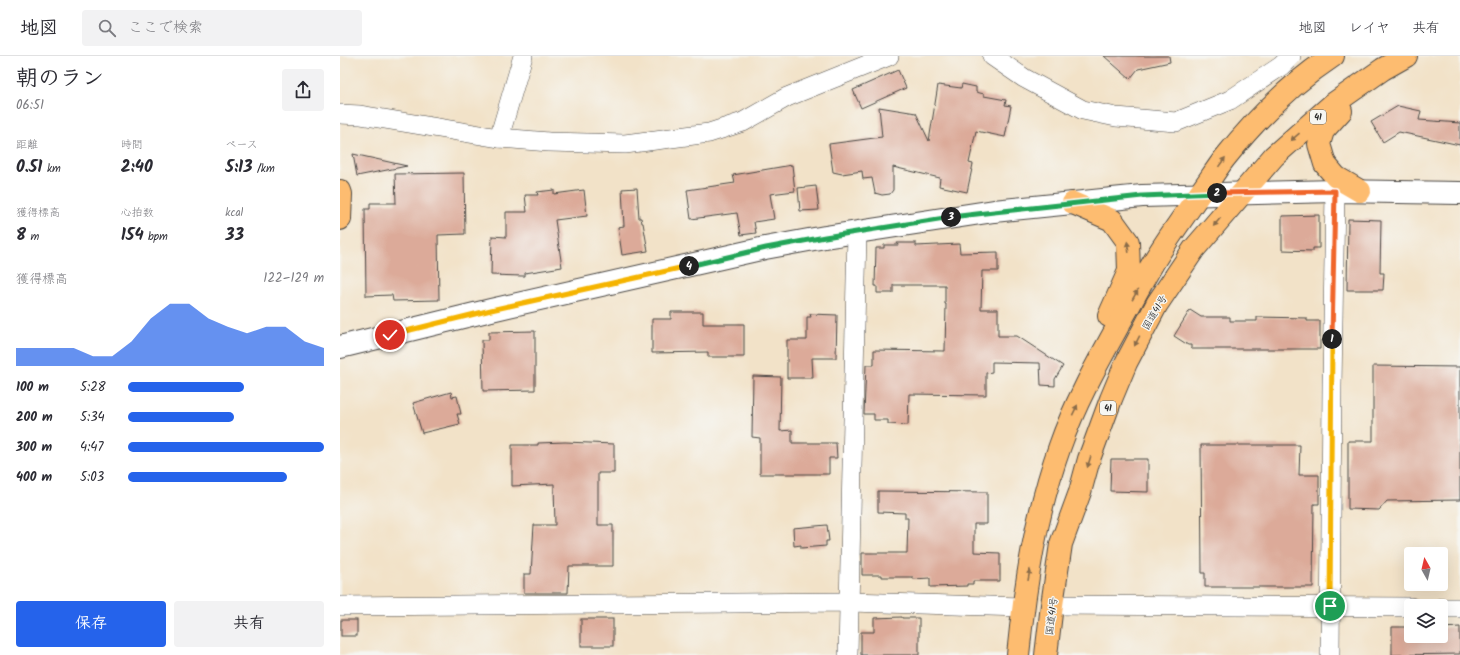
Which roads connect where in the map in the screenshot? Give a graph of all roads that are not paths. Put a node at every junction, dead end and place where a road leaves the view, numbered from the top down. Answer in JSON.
{"nodes":[{"id":1,"x":523,"y":56,"type":"edge"},
{"id":2,"x":889,"y":56,"type":"edge"},
{"id":3,"x":992,"y":56,"type":"edge"},
{"id":4,"x":1291,"y":56,"type":"edge"},
{"id":5,"x":1333,"y":56,"type":"edge"},
{"id":6,"x":1403,"y":58,"type":"edge"},
{"id":7,"x":340,"y":114,"type":"edge"},
{"id":8,"x":499,"y":138,"type":"junction"},
{"id":9,"x":340,"y":191,"type":"edge"},
{"id":10,"x":1335,"y":191,"type":"junction"},
{"id":11,"x":1360,"y":191,"type":"junction"},
{"id":12,"x":1242,"y":192,"type":"junction"},
{"id":13,"x":1460,"y":193,"type":"edge"},
{"id":14,"x":1200,"y":194,"type":"junction"},
{"id":15,"x":1073,"y":203,"type":"junction"},
{"id":16,"x":340,"y":219,"type":"edge"},
{"id":17,"x":857,"y":232,"type":"junction"},
{"id":18,"x":340,"y":347,"type":"edge"},
{"id":19,"x":1098,"y":363,"type":"junction"},
{"id":20,"x":849,"y":602,"type":"junction"},
{"id":21,"x":1052,"y":605,"type":"junction"},
{"id":22,"x":340,"y":606,"type":"edge"},
{"id":23,"x":1330,"y":606,"type":"junction"},
{"id":24,"x":1022,"y":607,"type":"junction"},
{"id":25,"x":1404,"y":608,"type":"edge"},
{"id":26,"x":1448,"y":608,"type":"edge"},
{"id":27,"x":1460,"y":608,"type":"edge"},
{"id":28,"x":848,"y":655,"type":"edge"},
{"id":29,"x":1018,"y":655,"type":"edge"},
{"id":30,"x":1046,"y":655,"type":"edge"},
{"id":31,"x":1330,"y":655,"type":"edge"}],
"edges":[{"from":1,"to":8,"type":"street"},
{"from":2,"to":8,"type":"street"},
{"from":3,"to":4,"type":"street"},
{"from":14,"to":5,"type":"main road","one_way":true},
{"from":6,"to":11,"type":"main road"},
{"from":6,"to":12,"type":"main road","name":"国道41号","number":"41","one_way":true},
{"from":7,"to":8,"type":"street"},
{"from":9,"to":16,"type":"main road"},
{"from":10,"to":11,"type":"street"},
{"from":10,"to":12,"type":"street"},
{"from":10,"to":23,"type":"street"},
{"from":11,"to":13,"type":"street"},
{"from":12,"to":14,"type":"street"},
{"from":12,"to":21,"type":"main road","name":"国道41号","number":"41","one_way":true},
{"from":14,"to":15,"type":"street"},
{"from":19,"to":14,"type":"main road","one_way":true},
{"from":15,"to":17,"type":"street"},
{"from":19,"to":15,"type":"main road","one_way":true},
{"from":17,"to":18,"type":"street"},
{"from":17,"to":20,"type":"street"},
{"from":24,"to":19,"type":"main road","one_way":true},
{"from":20,"to":22,"type":"street"},
{"from":20,"to":24,"type":"street"},
{"from":20,"to":28,"type":"street"},
{"from":21,"to":23,"type":"street"},
{"from":21,"to":30,"type":"main road","name":"国道41号","number":"41"},
{"from":23,"to":25,"type":"street"},
{"from":23,"to":31,"type":"street"},
{"from":24,"to":29,"type":"main road"},
{"from":26,"to":27,"type":"street"}]}
